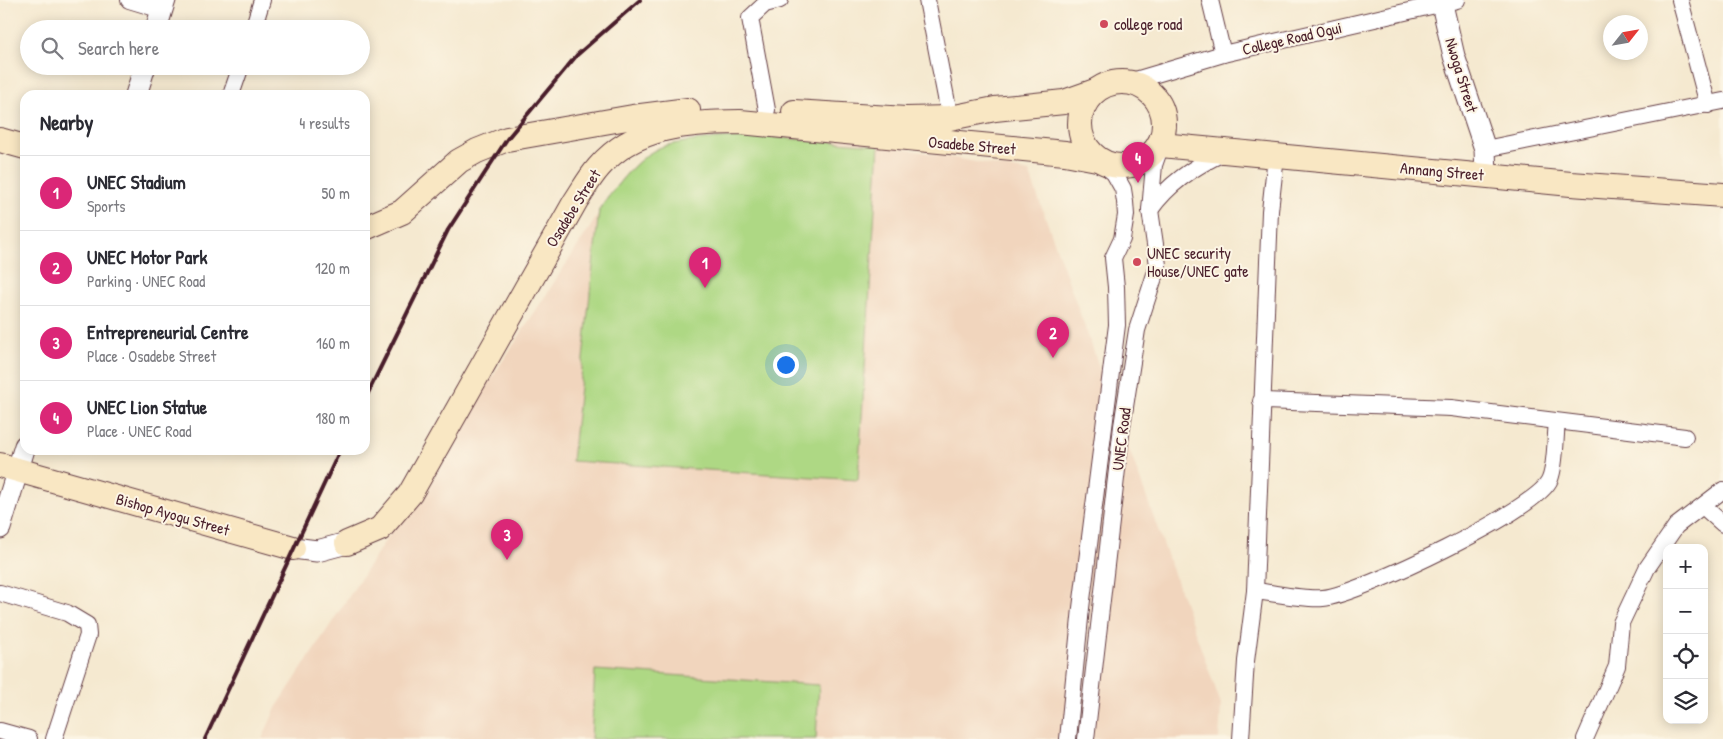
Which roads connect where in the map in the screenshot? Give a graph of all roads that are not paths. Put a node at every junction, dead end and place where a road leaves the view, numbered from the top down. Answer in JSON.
{"nodes":[{"id":1,"x":129,"y":0,"type":"edge"},
{"id":2,"x":262,"y":0,"type":"edge"},
{"id":3,"x":780,"y":0,"type":"edge"},
{"id":4,"x":927,"y":0,"type":"edge"},
{"id":5,"x":1210,"y":0,"type":"edge"},
{"id":6,"x":1680,"y":0,"type":"edge"},
{"id":7,"x":1447,"y":1,"type":"edge"},
{"id":8,"x":161,"y":13,"type":"edge"},
{"id":9,"x":256,"y":20,"type":"edge"},
{"id":10,"x":1223,"y":54,"type":"junction"},
{"id":11,"x":142,"y":75,"type":"edge"},
{"id":12,"x":238,"y":75,"type":"edge"},
{"id":13,"x":1129,"y":82,"type":"junction"},
{"id":14,"x":138,"y":90,"type":"edge"},
{"id":15,"x":233,"y":90,"type":"edge"},
{"id":16,"x":1095,"y":91,"type":"junction"},
{"id":17,"x":1715,"y":103,"type":"edge"},
{"id":18,"x":767,"y":110,"type":"junction"},
{"id":19,"x":950,"y":118,"type":"junction"},
{"id":20,"x":622,"y":119,"type":"junction"},
{"id":21,"x":0,"y":140,"type":"edge"},
{"id":22,"x":625,"y":144,"type":"junction"},
{"id":23,"x":1161,"y":145,"type":"junction"},
{"id":24,"x":20,"y":146,"type":"edge"},
{"id":25,"x":1485,"y":149,"type":"junction"},
{"id":26,"x":1227,"y":152,"type":"junction"},
{"id":27,"x":1276,"y":156,"type":"junction"},
{"id":28,"x":1097,"y":159,"type":"junction"},
{"id":29,"x":1486,"y":175,"type":"junction"},
{"id":30,"x":1723,"y":195,"type":"edge"},
{"id":31,"x":1150,"y":210,"type":"junction"},
{"id":32,"x":370,"y":226,"type":"edge"},
{"id":33,"x":1262,"y":401,"type":"junction"},
{"id":34,"x":1557,"y":422,"type":"junction"},
{"id":35,"x":1685,"y":437,"type":"dead end"},
{"id":36,"x":20,"y":453,"type":"edge"},
{"id":37,"x":9,"y":467,"type":"edge"},
{"id":38,"x":1723,"y":490,"type":"edge"},
{"id":39,"x":1704,"y":507,"type":"junction"},
{"id":40,"x":1723,"y":524,"type":"edge"},
{"id":41,"x":0,"y":528,"type":"edge"},
{"id":42,"x":347,"y":543,"type":"joint"},
{"id":43,"x":293,"y":548,"type":"joint"},
{"id":44,"x":1255,"y":591,"type":"junction"},
{"id":45,"x":0,"y":593,"type":"edge"},
{"id":46,"x":1082,"y":608,"type":"junction"},
{"id":47,"x":1100,"y":612,"type":"junction"},
{"id":48,"x":0,"y":731,"type":"edge"},
{"id":49,"x":29,"y":739,"type":"edge"},
{"id":50,"x":54,"y":739,"type":"edge"},
{"id":51,"x":1068,"y":739,"type":"edge"},
{"id":52,"x":1086,"y":739,"type":"edge"},
{"id":53,"x":1241,"y":739,"type":"edge"},
{"id":54,"x":1585,"y":739,"type":"edge"}],
"edges":[{"from":1,"to":8,"type":"street"},
{"from":2,"to":9,"type":"street"},
{"from":3,"to":18,"type":"street"},
{"from":4,"to":19,"type":"street","name":"Osadebe Street"},
{"from":5,"to":10,"type":"street"},
{"from":6,"to":17,"type":"street"},
{"from":7,"to":10,"type":"street","name":"College Road Ogui"},
{"from":7,"to":25,"type":"street","name":"Nwoga Street"},
{"from":10,"to":13,"type":"street","name":"College Road Ogui"},
{"from":11,"to":14,"type":"street"},
{"from":12,"to":15,"type":"street"},
{"from":13,"to":16,"type":"main road"},
{"from":13,"to":23,"type":"main road"},
{"from":16,"to":19,"type":"main road","name":"Osadebe Street"},
{"from":16,"to":28,"type":"main road"},
{"from":17,"to":25,"type":"street"},
{"from":18,"to":19,"type":"main road","name":"Osadebe Street"},
{"from":18,"to":20,"type":"main road","name":"Osadebe Street"},
{"from":20,"to":22,"type":"main road"},
{"from":20,"to":32,"type":"main road","name":"Osadebe Street"},
{"from":21,"to":24,"type":"main road"},
{"from":22,"to":28,"type":"main road","name":"Osadebe Street"},
{"from":22,"to":42,"type":"main road","name":"Osadebe Street"},
{"from":23,"to":26,"type":"main road","name":"Annang Street"},
{"from":23,"to":28,"type":"main road"},
{"from":23,"to":31,"type":"street","name":"UNEC Road"},
{"from":25,"to":29,"type":"street","name":"Nwoga Street"},
{"from":26,"to":27,"type":"main road","name":"Annang Street"},
{"from":26,"to":31,"type":"street"},
{"from":27,"to":29,"type":"main road","name":"Annang Street"},
{"from":27,"to":33,"type":"street"},
{"from":28,"to":46,"type":"street","name":"UNEC Road"},
{"from":29,"to":30,"type":"main road","name":"Annang Street"},
{"from":31,"to":47,"type":"street","name":"UNEC Road"},
{"from":33,"to":34,"type":"street"},
{"from":33,"to":44,"type":"street"},
{"from":34,"to":35,"type":"street"},
{"from":34,"to":44,"type":"street"},
{"from":36,"to":37,"type":"street"},
{"from":37,"to":41,"type":"street"},
{"from":37,"to":43,"type":"main road","name":"Bishop Ayogu Street"},
{"from":38,"to":39,"type":"street"},
{"from":39,"to":40,"type":"street"},
{"from":39,"to":54,"type":"street"},
{"from":42,"to":43,"type":"street","name":"Bishop Ayogu Street"},
{"from":44,"to":53,"type":"street"},
{"from":45,"to":50,"type":"street"},
{"from":46,"to":47,"type":"street"},
{"from":46,"to":51,"type":"street","name":"UNEC Road"},
{"from":47,"to":52,"type":"street","name":"UNEC Road"},
{"from":48,"to":49,"type":"street"}]}
